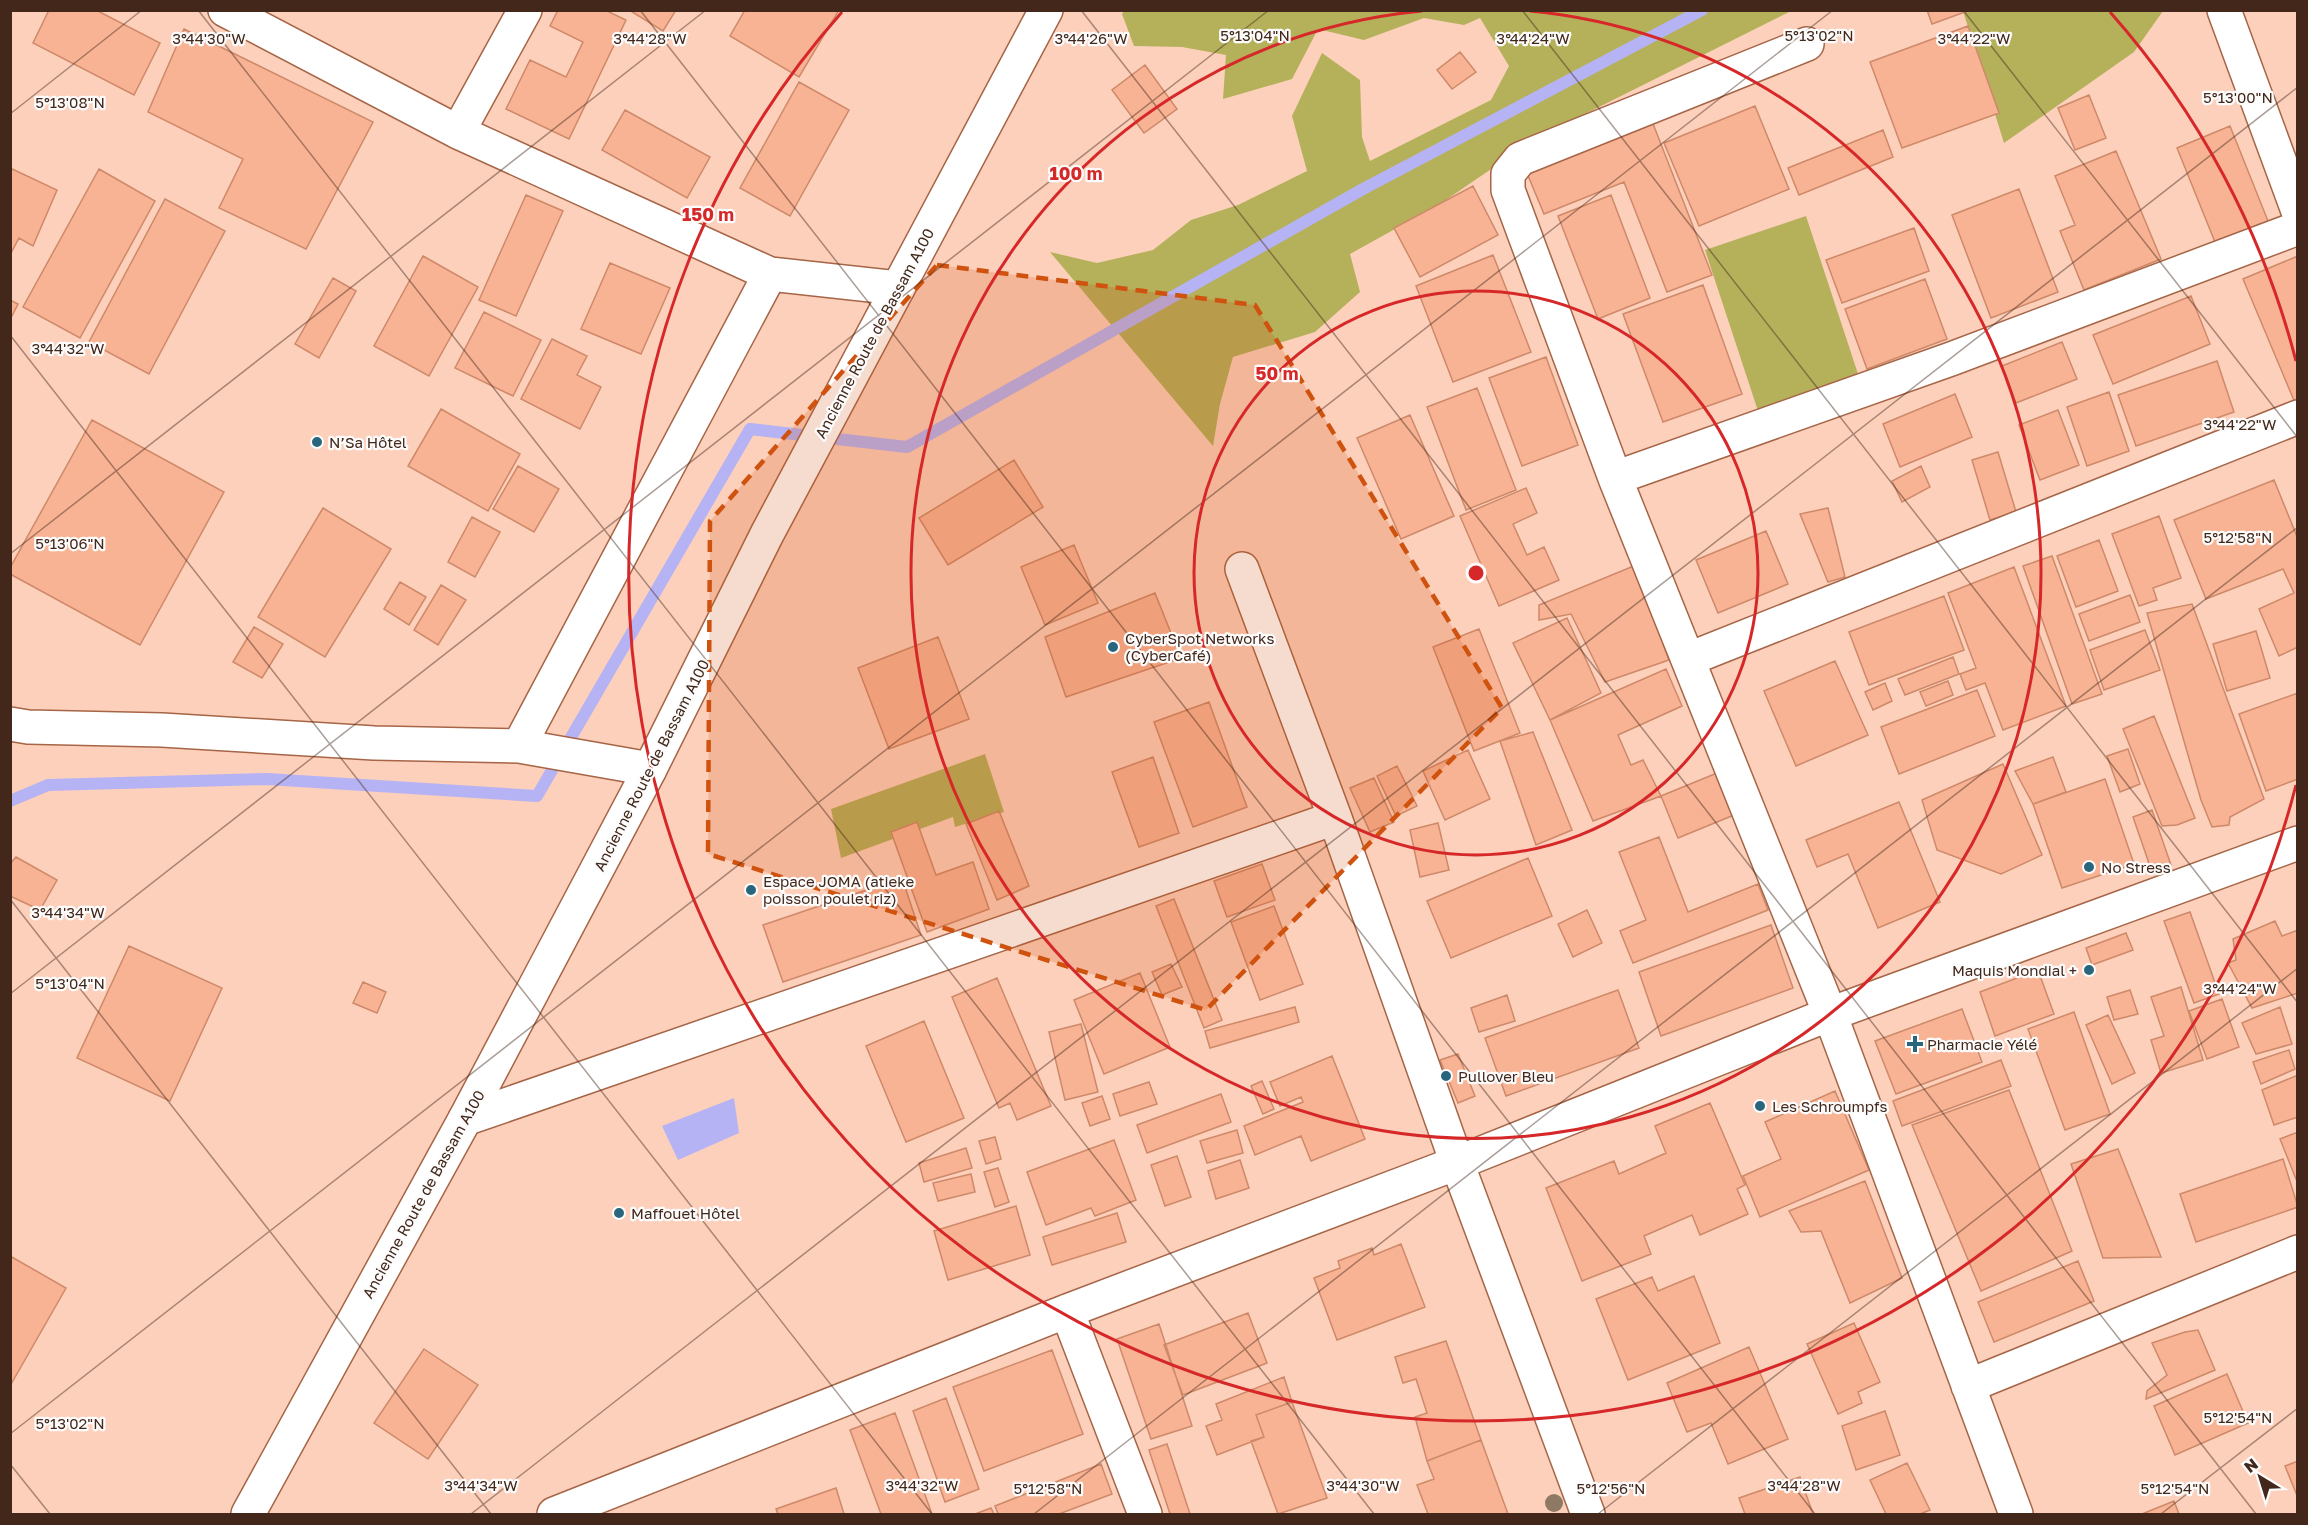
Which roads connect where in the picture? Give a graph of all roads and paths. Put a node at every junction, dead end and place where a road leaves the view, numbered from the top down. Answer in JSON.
{"nodes":[{"id":1,"x":225,"y":10,"type":"edge"},
{"id":2,"x":525,"y":10,"type":"edge"},
{"id":3,"x":1046,"y":10,"type":"edge"},
{"id":4,"x":2224,"y":10,"type":"edge"},
{"id":5,"x":1807,"y":44,"type":"dead end"},
{"id":6,"x":458,"y":132,"type":"junction"},
{"id":7,"x":2298,"y":211,"type":"edge"},
{"id":8,"x":2298,"y":228,"type":"edge"},
{"id":9,"x":770,"y":274,"type":"junction"},
{"id":10,"x":898,"y":288,"type":"junction"},
{"id":11,"x":2298,"y":417,"type":"edge"},
{"id":12,"x":1615,"y":478,"type":"junction"},
{"id":13,"x":1242,"y":569,"type":"dead end"},
{"id":14,"x":1689,"y":659,"type":"junction"},
{"id":15,"x":10,"y":724,"type":"edge"},
{"id":16,"x":519,"y":746,"type":"junction"},
{"id":17,"x":650,"y":769,"type":"junction"},
{"id":18,"x":1335,"y":818,"type":"junction"},
{"id":19,"x":2298,"y":843,"type":"edge"},
{"id":20,"x":1830,"y":1014,"type":"junction"},
{"id":21,"x":465,"y":1119,"type":"junction"},
{"id":22,"x":1457,"y":1163,"type":"junction"},
{"id":23,"x":2298,"y":1252,"type":"edge"},
{"id":24,"x":1067,"y":1311,"type":"junction"},
{"id":25,"x":1968,"y":1386,"type":"junction"},
{"id":26,"x":248,"y":1515,"type":"edge"},
{"id":27,"x":554,"y":1515,"type":"edge"},
{"id":28,"x":1145,"y":1515,"type":"edge"},
{"id":29,"x":1588,"y":1515,"type":"edge"},
{"id":30,"x":2016,"y":1515,"type":"edge"}],
"edges":[{"from":1,"to":6,"type":"street"},
{"from":2,"to":6,"type":"street"},
{"from":3,"to":10,"type":"street","name":"Ancienne Route de Bassam A100"},
{"from":4,"to":7,"type":"street"},
{"from":5,"to":12,"type":"street"},
{"from":6,"to":9,"type":"street"},
{"from":8,"to":12,"type":"street"},
{"from":9,"to":10,"type":"street"},
{"from":9,"to":16,"type":"street"},
{"from":10,"to":17,"type":"street","name":"Ancienne Route de Bassam A100"},
{"from":11,"to":14,"type":"street"},
{"from":12,"to":14,"type":"street"},
{"from":13,"to":18,"type":"street"},
{"from":14,"to":20,"type":"street"},
{"from":15,"to":16,"type":"street"},
{"from":16,"to":17,"type":"street"},
{"from":17,"to":21,"type":"street","name":"Ancienne Route de Bassam A100"},
{"from":18,"to":21,"type":"street"},
{"from":18,"to":22,"type":"street"},
{"from":19,"to":20,"type":"street"},
{"from":20,"to":22,"type":"street"},
{"from":20,"to":25,"type":"street"},
{"from":21,"to":26,"type":"street","name":"Ancienne Route de Bassam A100"},
{"from":22,"to":24,"type":"street"},
{"from":22,"to":29,"type":"street"},
{"from":23,"to":25,"type":"street"},
{"from":24,"to":27,"type":"street"},
{"from":24,"to":28,"type":"street"},
{"from":25,"to":30,"type":"street"}]}
